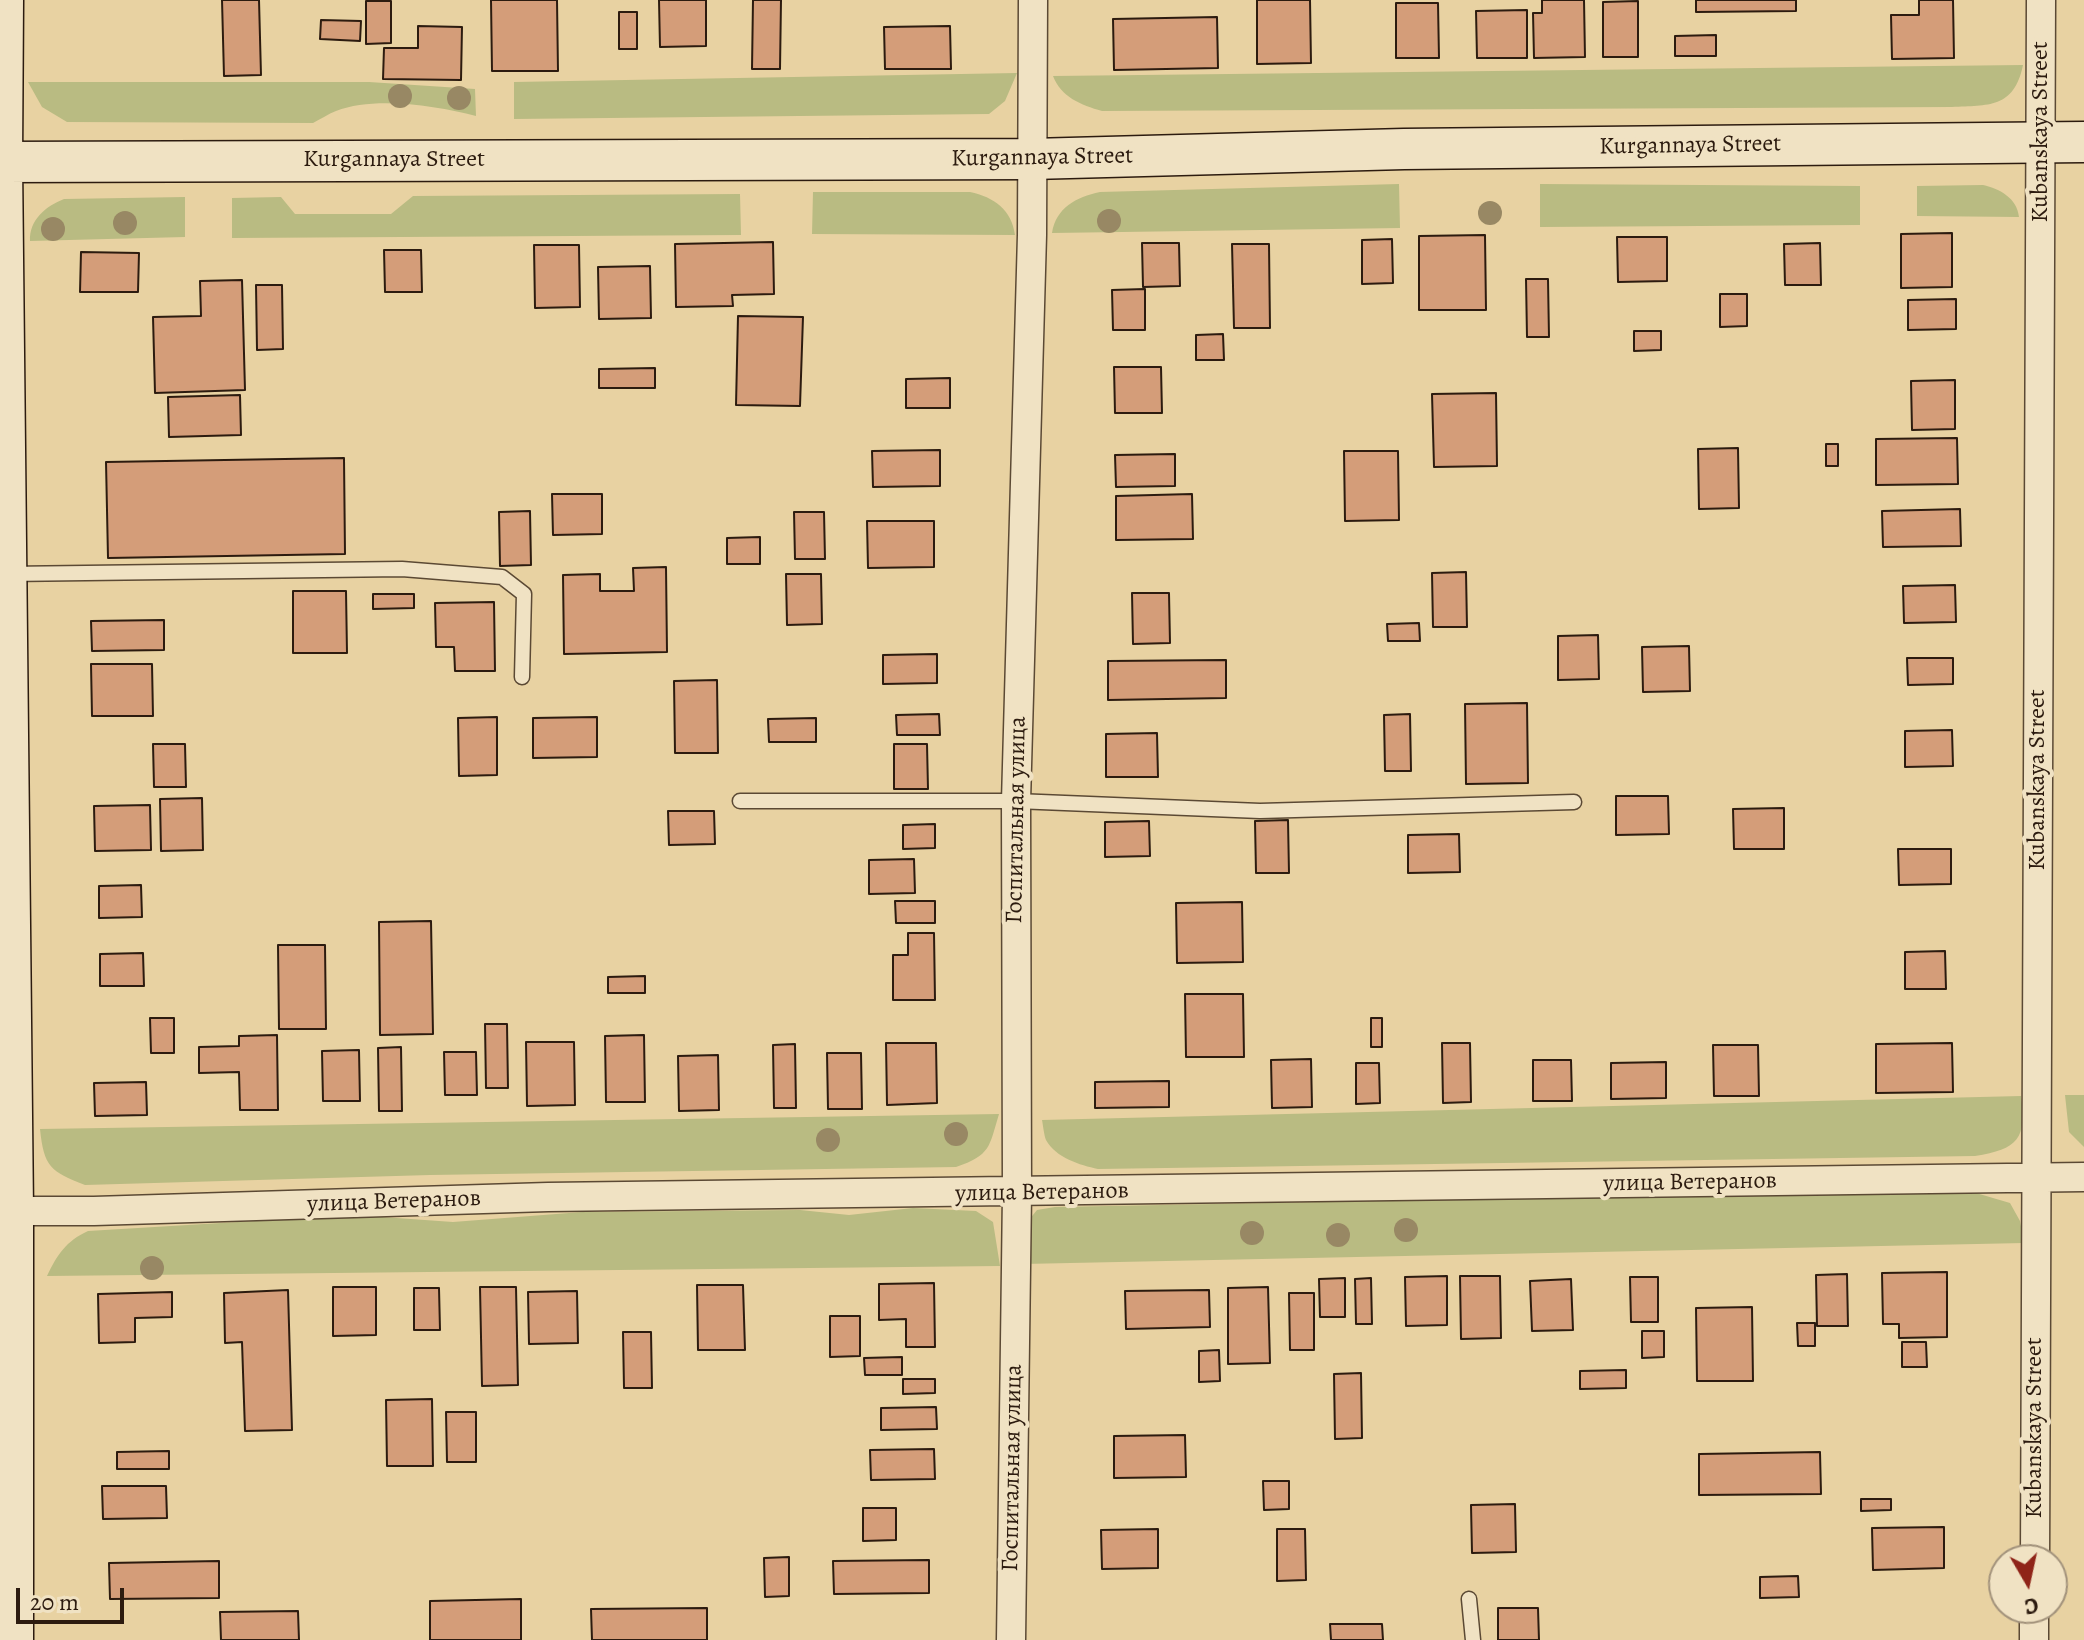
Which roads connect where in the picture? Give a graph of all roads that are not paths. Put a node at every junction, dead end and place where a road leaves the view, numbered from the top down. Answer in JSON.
{"nodes":[{"id":1,"x":3,"y":0,"type":"edge"},
{"id":2,"x":1033,"y":0,"type":"edge"},
{"id":3,"x":2041,"y":0,"type":"edge"},
{"id":4,"x":2084,"y":142,"type":"edge"},
{"id":5,"x":2041,"y":143,"type":"junction"},
{"id":6,"x":1032,"y":159,"type":"junction"},
{"id":7,"x":1,"y":162,"type":"edge"},
{"id":8,"x":6,"y":574,"type":"junction"},
{"id":9,"x":522,"y":677,"type":"dead end"},
{"id":10,"x":740,"y":801,"type":"dead end"},
{"id":11,"x":1016,"y":801,"type":"junction"},
{"id":12,"x":1574,"y":802,"type":"dead end"},
{"id":13,"x":2084,"y":1177,"type":"edge"},
{"id":14,"x":2036,"y":1178,"type":"junction"},
{"id":15,"x":1017,"y":1193,"type":"junction"},
{"id":16,"x":6,"y":1211,"type":"edge"},
{"id":17,"x":2035,"y":1544,"type":"edge"},
{"id":18,"x":1469,"y":1599,"type":"dead end"},
{"id":19,"x":13,"y":1640,"type":"edge"},
{"id":20,"x":1011,"y":1640,"type":"edge"},
{"id":21,"x":1473,"y":1640,"type":"edge"}],
"edges":[{"from":1,"to":7,"type":"street"},
{"from":2,"to":6,"type":"street","name":"Госпитальная улица"},
{"from":3,"to":5,"type":"street","name":"Kubanskaya Street"},
{"from":4,"to":5,"type":"street","name":"Kurgannaya Street"},
{"from":5,"to":6,"type":"street","name":"Kurgannaya Street"},
{"from":5,"to":14,"type":"street","name":"Kubanskaya Street"},
{"from":6,"to":7,"type":"street","name":"Kurgannaya Street"},
{"from":6,"to":11,"type":"street","name":"Госпитальная улица"},
{"from":7,"to":8,"type":"street"},
{"from":8,"to":9,"type":"lane"},
{"from":8,"to":16,"type":"street"},
{"from":10,"to":11,"type":"lane"},
{"from":11,"to":12,"type":"lane"},
{"from":11,"to":15,"type":"street","name":"Госпитальная улица"},
{"from":13,"to":14,"type":"street","name":"улица Ветеранов"},
{"from":14,"to":15,"type":"street","name":"улица Ветеранов"},
{"from":14,"to":17,"type":"street","name":"Kubanskaya Street"},
{"from":15,"to":16,"type":"street","name":"улица Ветеранов"},
{"from":15,"to":20,"type":"street","name":"Госпитальная улица"},
{"from":16,"to":19,"type":"street"},
{"from":18,"to":21,"type":"lane"}]}
